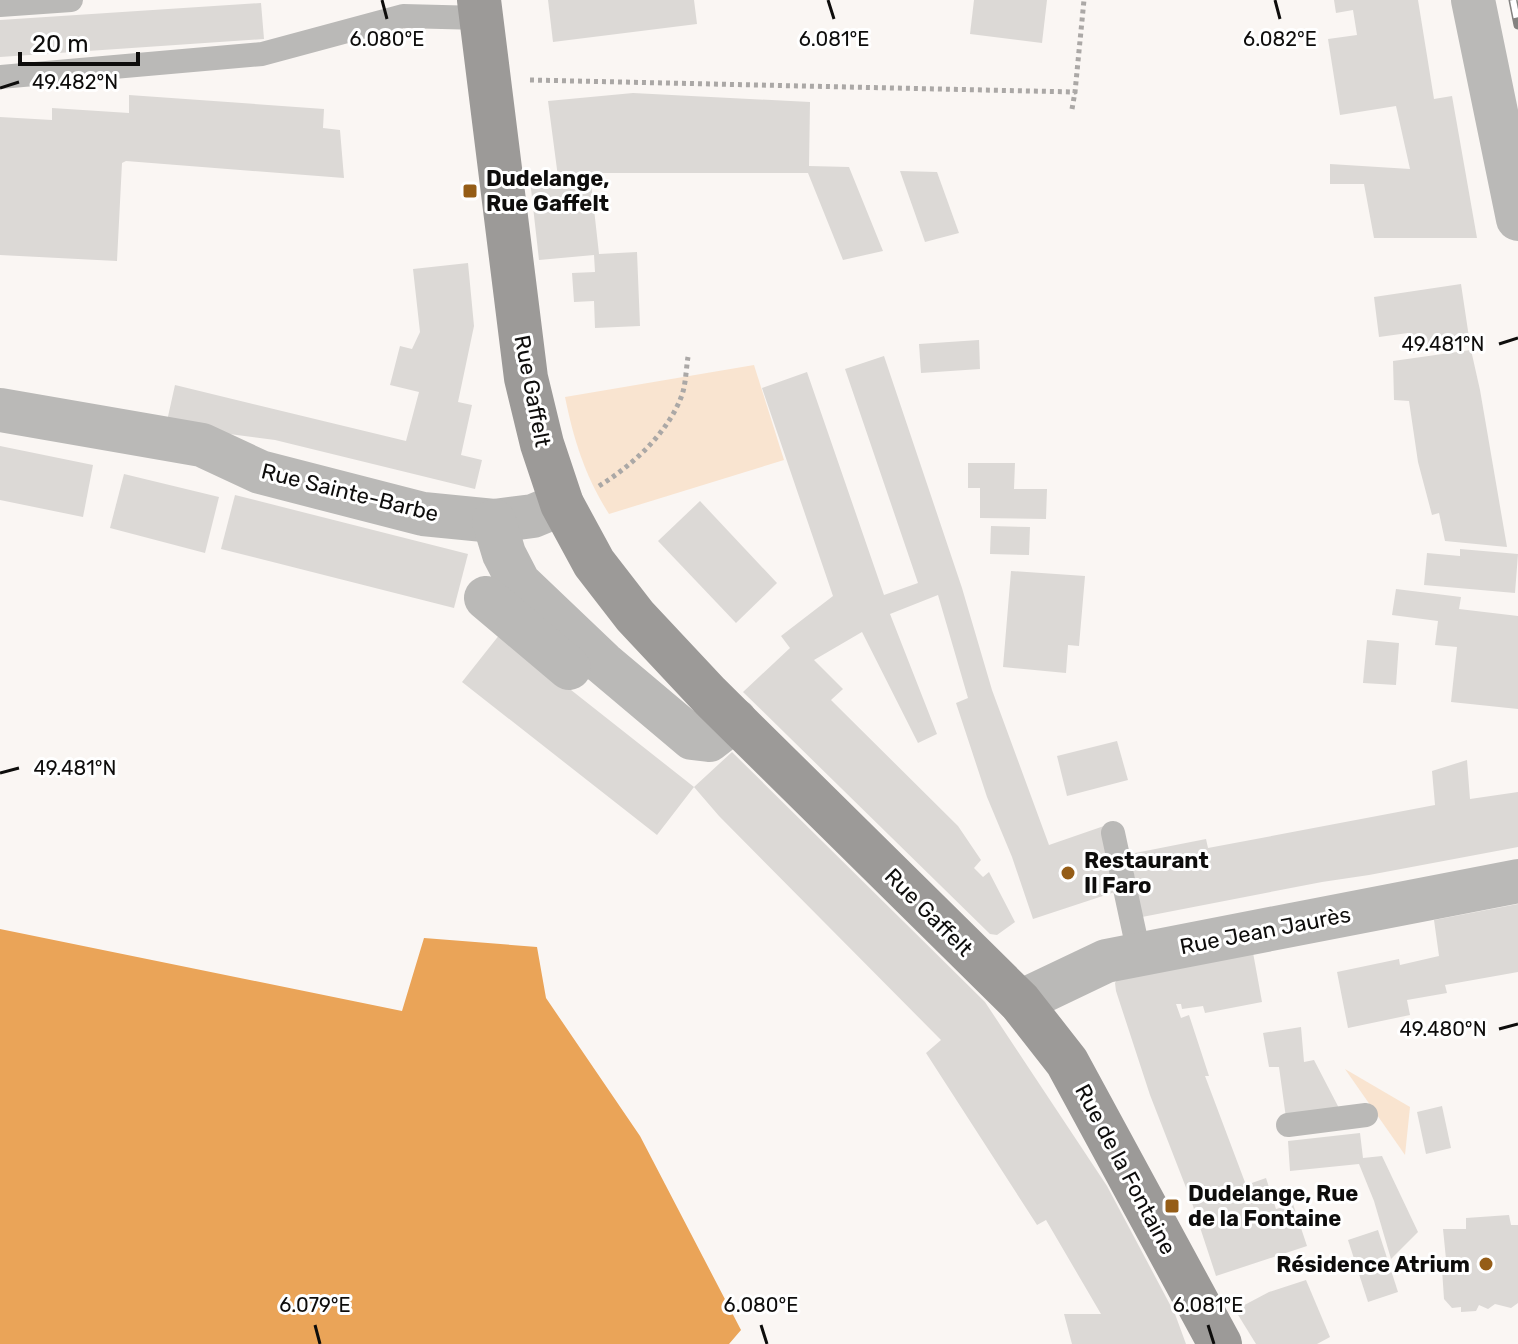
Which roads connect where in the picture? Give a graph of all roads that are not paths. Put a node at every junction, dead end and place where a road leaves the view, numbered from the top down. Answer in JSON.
{"nodes":[{"id":1,"x":71,"y":0,"type":"edge"},
{"id":2,"x":1473,"y":0,"type":"edge"},
{"id":3,"x":0,"y":5,"type":"edge"},
{"id":4,"x":480,"y":9,"type":"edge"},
{"id":5,"x":0,"y":77,"type":"edge"},
{"id":6,"x":1518,"y":219,"type":"edge"},
{"id":7,"x":0,"y":410,"type":"edge"},
{"id":8,"x":562,"y":504,"type":"junction"},
{"id":9,"x":494,"y":521,"type":"junction"},
{"id":10,"x":486,"y":598,"type":"dead end"},
{"id":11,"x":595,"y":673,"type":"junction"},
{"id":12,"x":735,"y":720,"type":"junction"},
{"id":13,"x":686,"y":766,"type":"dead end"},
{"id":14,"x":1113,"y":833,"type":"dead end"},
{"id":15,"x":1518,"y":881,"type":"edge"},
{"id":16,"x":1139,"y":954,"type":"junction"},
{"id":17,"x":1020,"y":1002,"type":"junction"},
{"id":18,"x":1366,"y":1115,"type":"dead end"},
{"id":19,"x":1288,"y":1125,"type":"dead end"},
{"id":20,"x":1220,"y":1344,"type":"edge"}],
"edges":[{"from":1,"to":3,"type":"lane"},
{"from":2,"to":6,"type":"street"},
{"from":4,"to":5,"type":"lane"},
{"from":4,"to":8,"type":"main road","name":"Rue Gaffelt"},
{"from":7,"to":9,"type":"street","name":"Rue Sainte-Barbe"},
{"from":8,"to":9,"type":"street","name":"Rue Sainte-Barbe"},
{"from":8,"to":12,"type":"main road","name":"Rue Gaffelt"},
{"from":9,"to":11,"type":"street"},
{"from":10,"to":11,"type":"street"},
{"from":11,"to":12,"type":"street"},
{"from":11,"to":13,"type":"street"},
{"from":12,"to":17,"type":"main road","name":"Rue Gaffelt"},
{"from":14,"to":16,"type":"lane"},
{"from":15,"to":16,"type":"street","name":"Rue Jean Jaurès"},
{"from":16,"to":17,"type":"street","name":"Rue Jean Jaurès"},
{"from":17,"to":20,"type":"main road","name":"Rue de la Fontaine"},
{"from":18,"to":19,"type":"lane"}]}
